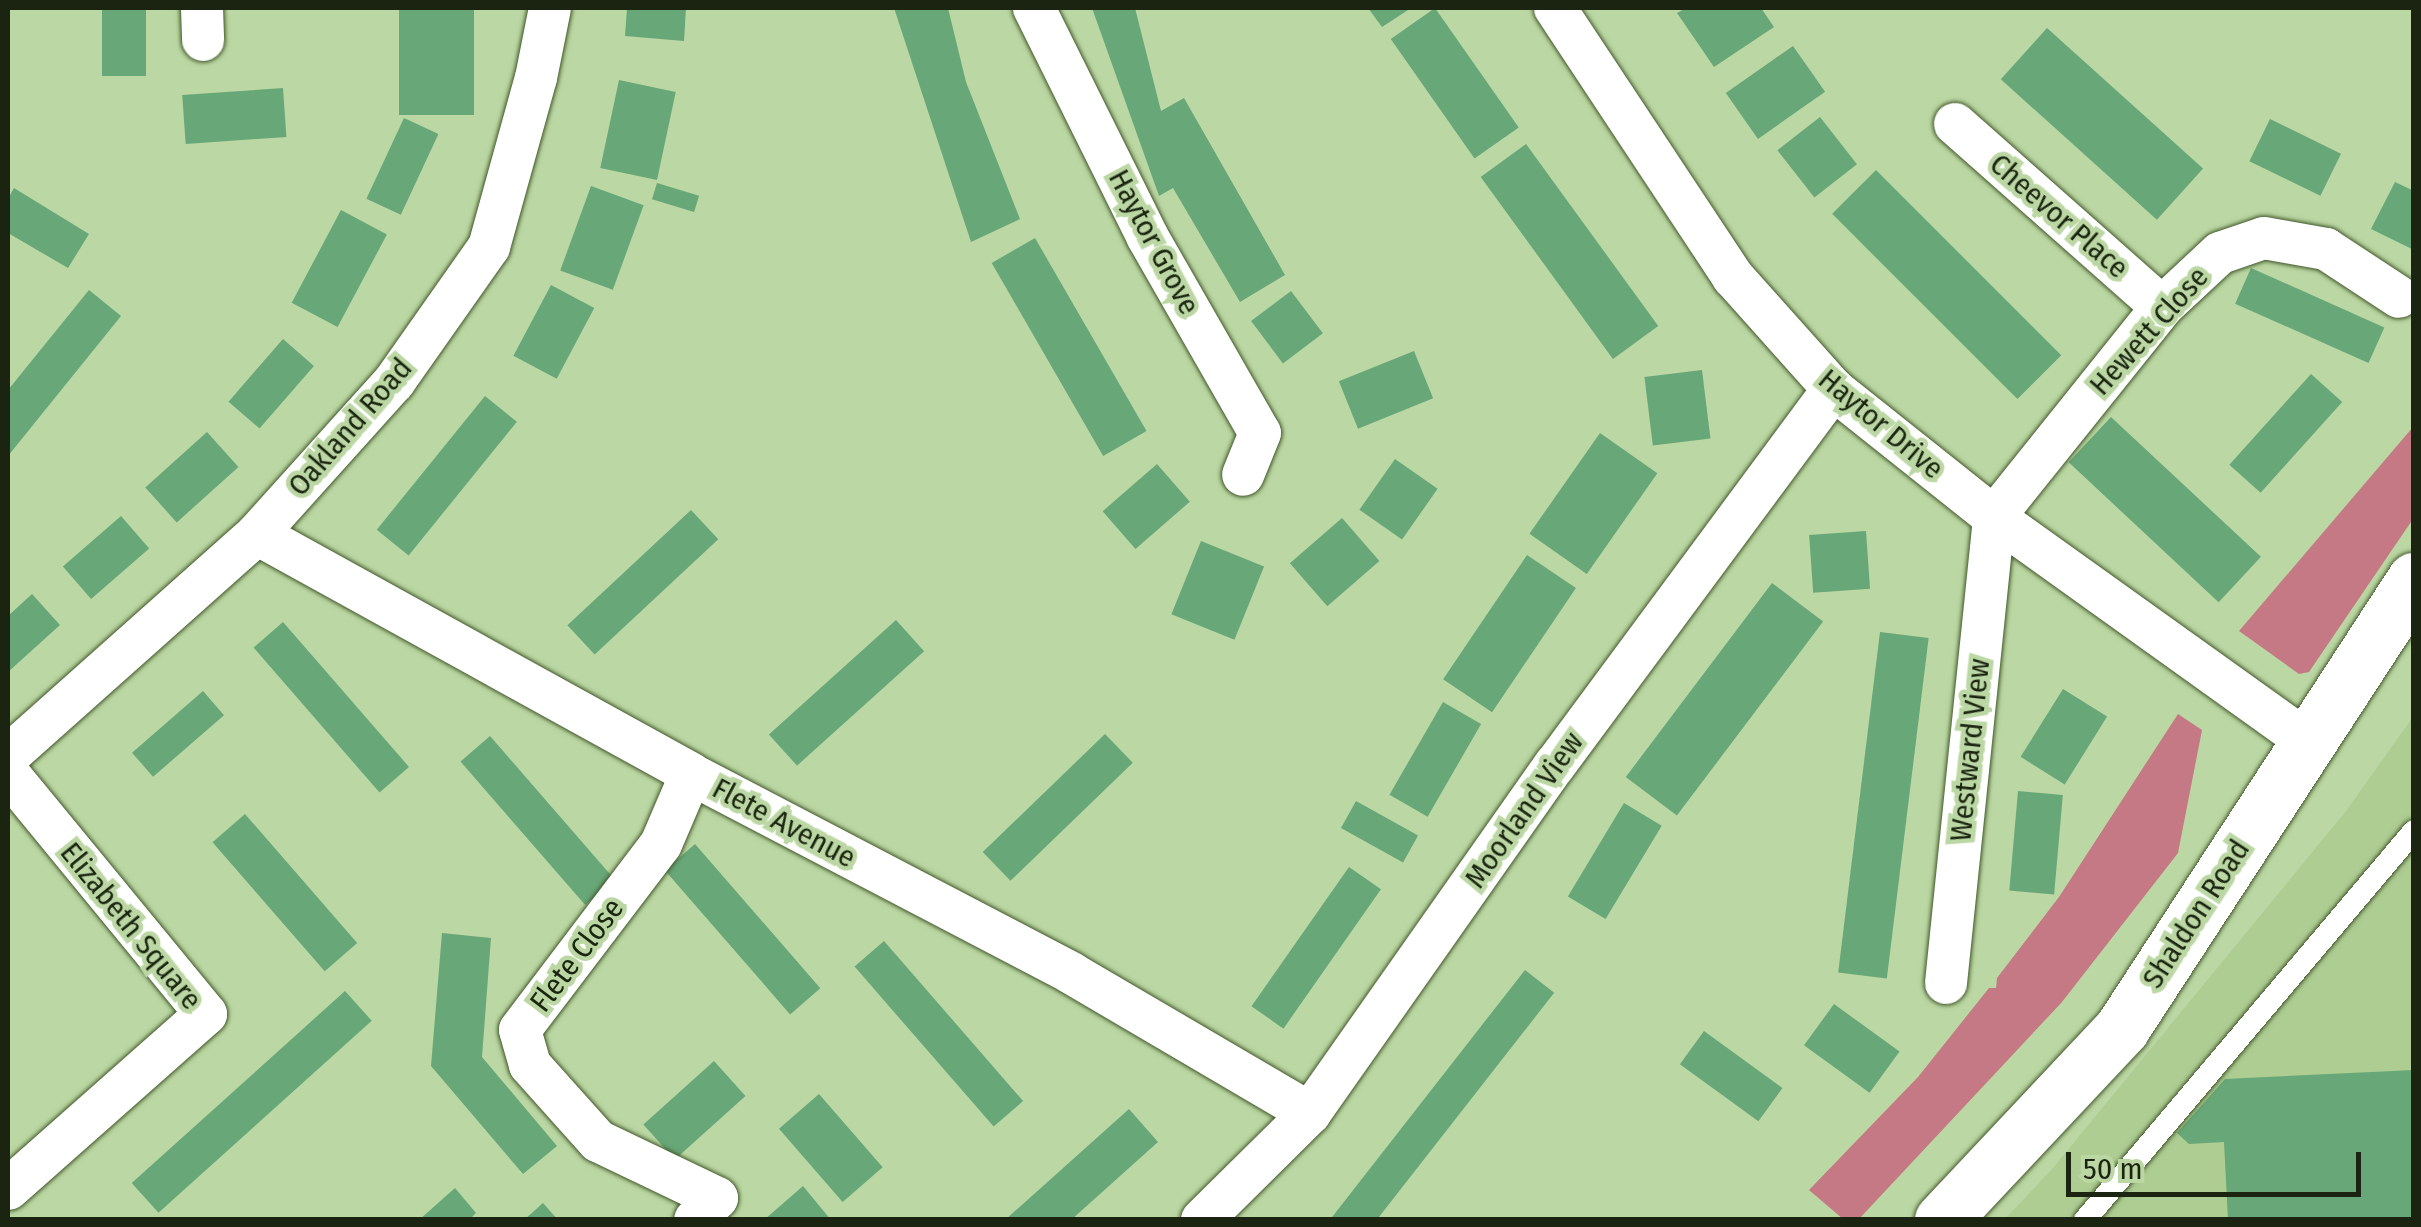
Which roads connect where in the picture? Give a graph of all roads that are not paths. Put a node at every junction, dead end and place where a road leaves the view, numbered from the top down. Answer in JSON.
{"nodes":[{"id":1,"x":550,"y":8,"type":"edge"},
{"id":2,"x":1034,"y":8,"type":"edge"},
{"id":3,"x":1555,"y":8,"type":"edge"},
{"id":4,"x":1955,"y":124,"type":"dead end"},
{"id":5,"x":2399,"y":297,"type":"dead end"},
{"id":6,"x":2162,"y":307,"type":"junction"},
{"id":7,"x":1833,"y":389,"type":"junction"},
{"id":8,"x":1243,"y":475,"type":"dead end"},
{"id":9,"x":1994,"y":518,"type":"junction"},
{"id":10,"x":257,"y":534,"type":"junction"},
{"id":11,"x":2414,"y":580,"type":"edge"},
{"id":12,"x":2308,"y":742,"type":"junction"},
{"id":13,"x":8,"y":756,"type":"edge"},
{"id":14,"x":8,"y":773,"type":"edge"},
{"id":15,"x":691,"y":774,"type":"junction"},
{"id":16,"x":2414,"y":831,"type":"edge"},
{"id":17,"x":1946,"y":983,"type":"dead end"},
{"id":18,"x":1310,"y":1113,"type":"junction"},
{"id":19,"x":8,"y":1189,"type":"edge"},
{"id":20,"x":694,"y":1220,"type":"edge"},
{"id":21,"x":1202,"y":1220,"type":"edge"},
{"id":22,"x":1942,"y":1220,"type":"edge"},
{"id":23,"x":2085,"y":1220,"type":"edge"}],
"edges":[{"from":1,"to":10,"type":"street","name":"Oakland Road"},
{"from":2,"to":8,"type":"street","name":"Haytor Grove"},
{"from":3,"to":7,"type":"street","name":"Haytor Drive"},
{"from":4,"to":6,"type":"street","name":"Cheevor Place"},
{"from":5,"to":6,"type":"street","name":"Hewett Close"},
{"from":6,"to":9,"type":"street","name":"Hewett Close"},
{"from":7,"to":9,"type":"street","name":"Haytor Drive"},
{"from":7,"to":18,"type":"street","name":"Moorland View"},
{"from":9,"to":12,"type":"street","name":"Haytor Drive"},
{"from":9,"to":17,"type":"street","name":"Westward View"},
{"from":10,"to":13,"type":"street","name":"Oakland Road"},
{"from":10,"to":15,"type":"street","name":"Flete Avenue"},
{"from":11,"to":12,"type":"street","name":"Shaldon Road"},
{"from":12,"to":22,"type":"street","name":"Shaldon Road"},
{"from":14,"to":19,"type":"street","name":"Elizabeth Square"},
{"from":15,"to":18,"type":"street","name":"Flete Avenue"},
{"from":15,"to":20,"type":"street","name":"Flete Close"},
{"from":16,"to":23,"type":"lane"},
{"from":18,"to":21,"type":"street","name":"Moorland View"}]}
